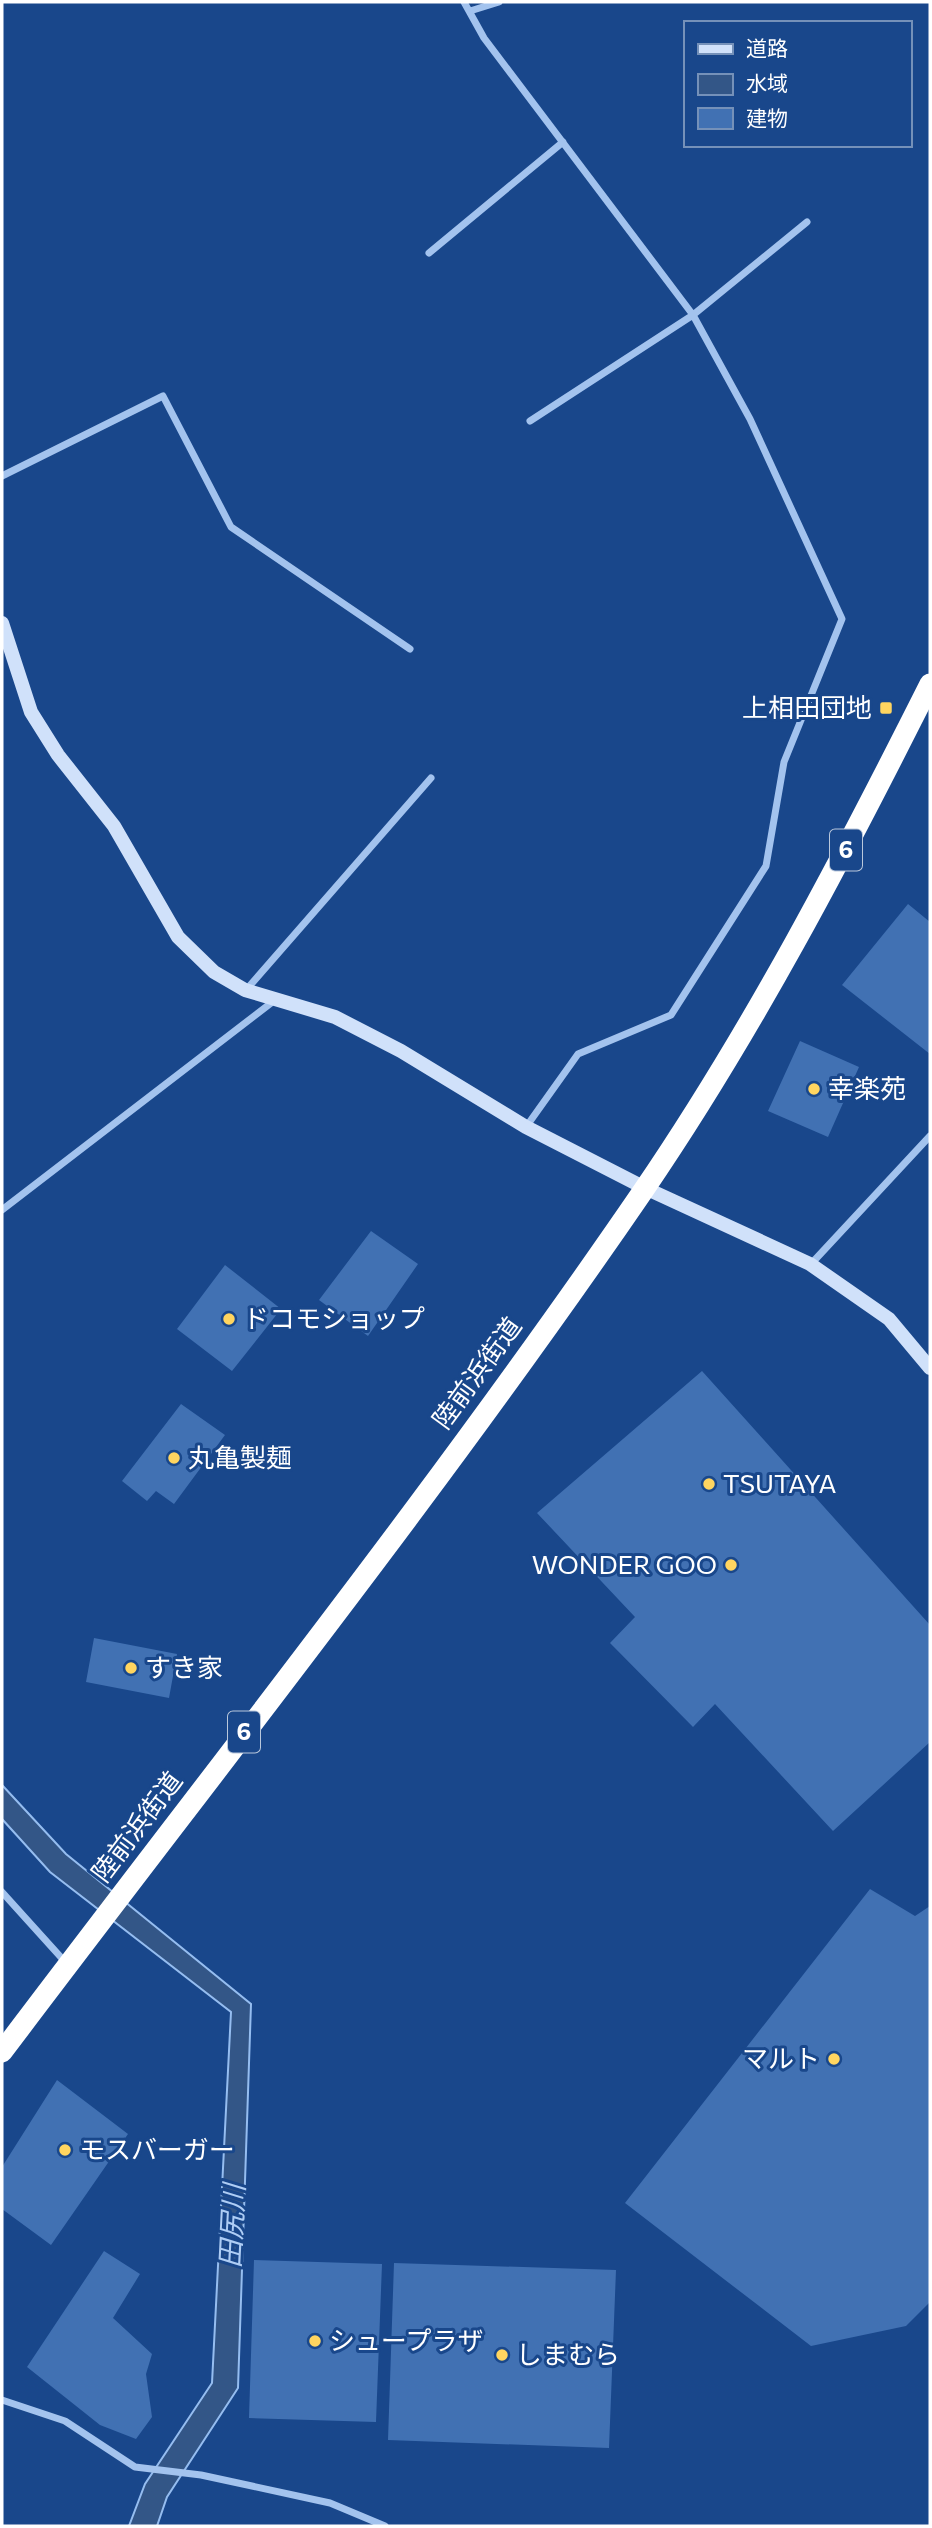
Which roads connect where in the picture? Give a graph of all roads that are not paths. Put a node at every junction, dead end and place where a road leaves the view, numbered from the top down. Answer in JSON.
{"nodes":[{"id":1,"x":464,"y":2,"type":"edge"},
{"id":2,"x":499,"y":2,"type":"edge"},
{"id":3,"x":470,"y":11,"type":"junction"},
{"id":4,"x":563,"y":142,"type":"junction"},
{"id":5,"x":807,"y":222,"type":"dead end"},
{"id":6,"x":429,"y":253,"type":"dead end"},
{"id":7,"x":693,"y":315,"type":"junction"},
{"id":8,"x":530,"y":421,"type":"dead end"},
{"id":9,"x":2,"y":476,"type":"edge"},
{"id":10,"x":2,"y":623,"type":"edge"},
{"id":11,"x":410,"y":649,"type":"dead end"},
{"id":12,"x":930,"y":684,"type":"edge"},
{"id":13,"x":431,"y":778,"type":"dead end"},
{"id":14,"x":245,"y":990,"type":"junction"},
{"id":15,"x":276,"y":1000,"type":"junction"},
{"id":16,"x":526,"y":1127,"type":"junction"},
{"id":17,"x":929,"y":1139,"type":"edge"},
{"id":18,"x":645,"y":1188,"type":"junction"},
{"id":19,"x":2,"y":1210,"type":"edge"},
{"id":20,"x":810,"y":1264,"type":"junction"},
{"id":21,"x":930,"y":1368,"type":"edge"},
{"id":22,"x":2,"y":1892,"type":"edge"},
{"id":23,"x":67,"y":1965,"type":"junction"},
{"id":24,"x":2,"y":2052,"type":"edge"},
{"id":25,"x":2,"y":2400,"type":"edge"},
{"id":26,"x":386,"y":2526,"type":"edge"}],
"edges":[{"from":1,"to":3,"type":"street"},
{"from":2,"to":3,"type":"street"},
{"from":3,"to":4,"type":"street"},
{"from":4,"to":6,"type":"street"},
{"from":4,"to":7,"type":"street"},
{"from":5,"to":7,"type":"street"},
{"from":7,"to":8,"type":"street"},
{"from":7,"to":16,"type":"street"},
{"from":9,"to":11,"type":"street"},
{"from":10,"to":14,"type":"street"},
{"from":12,"to":18,"type":"highway","name":"陸前浜街道","number":"6"},
{"from":13,"to":14,"type":"street"},
{"from":14,"to":15,"type":"street"},
{"from":15,"to":16,"type":"street"},
{"from":15,"to":19,"type":"street"},
{"from":16,"to":18,"type":"street"},
{"from":17,"to":20,"type":"street"},
{"from":18,"to":20,"type":"street"},
{"from":18,"to":23,"type":"highway","name":"陸前浜街道","number":"6"},
{"from":20,"to":21,"type":"street"},
{"from":22,"to":23,"type":"street"},
{"from":23,"to":24,"type":"highway","name":"陸前浜街道","number":"6"},
{"from":25,"to":26,"type":"street"}]}
